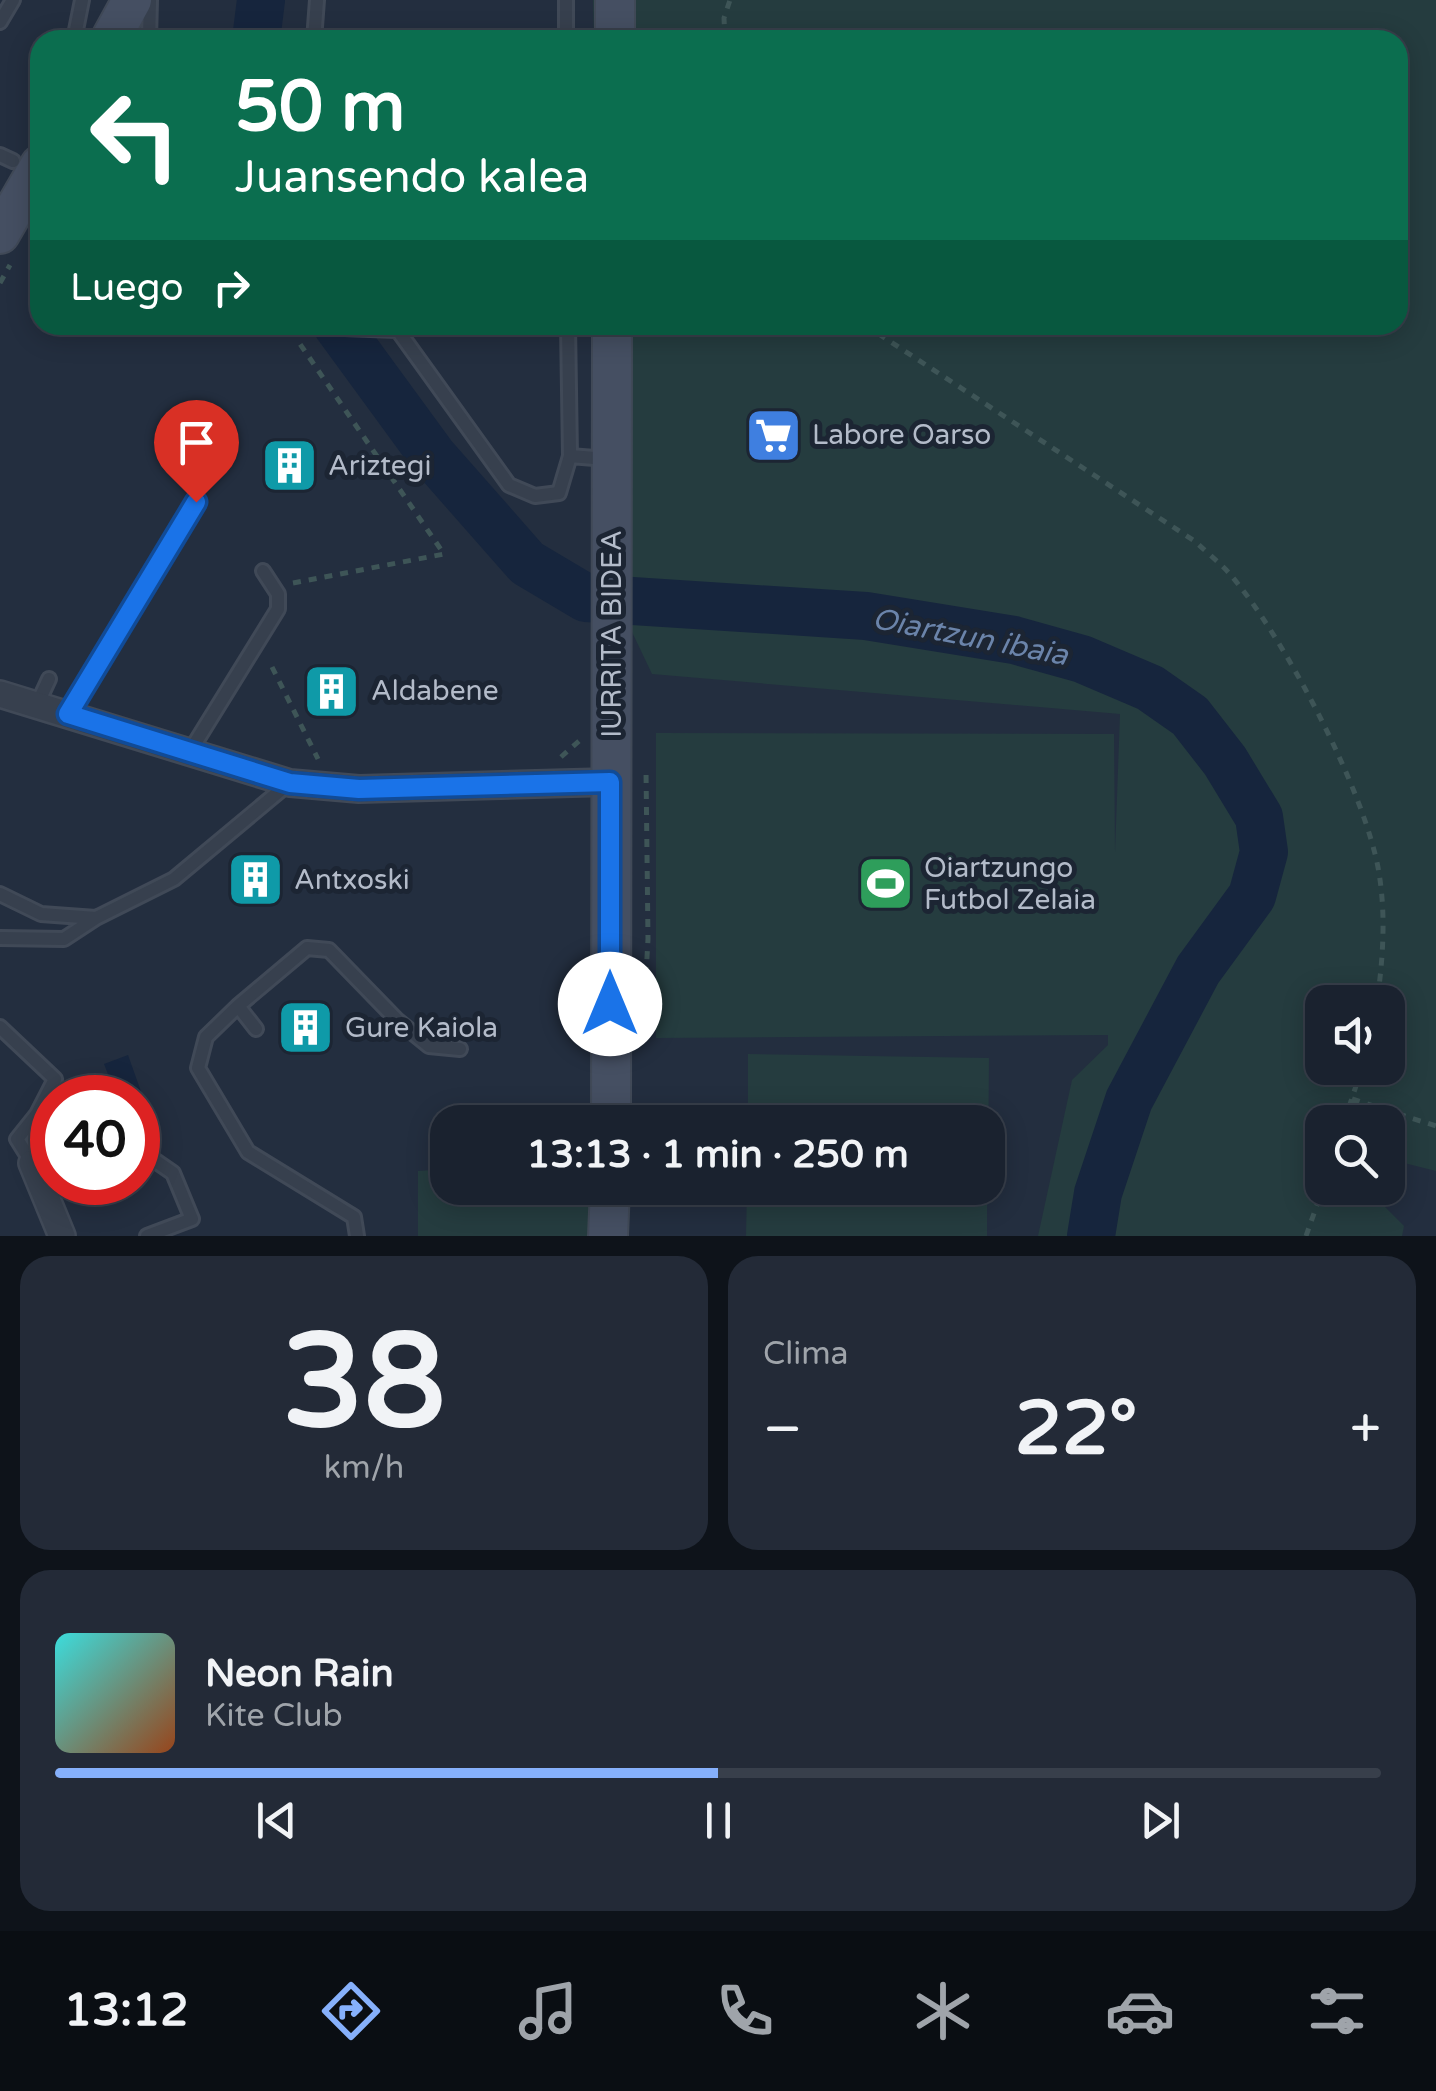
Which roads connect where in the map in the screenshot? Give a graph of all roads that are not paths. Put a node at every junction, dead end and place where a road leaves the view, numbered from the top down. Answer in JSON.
{"nodes":[{"id":1,"x":13,"y":0,"type":"edge"},
{"id":2,"x":82,"y":0,"type":"edge"},
{"id":3,"x":132,"y":0,"type":"edge"},
{"id":4,"x":150,"y":0,"type":"edge"},
{"id":5,"x":317,"y":0,"type":"edge"},
{"id":6,"x":566,"y":0,"type":"edge"},
{"id":7,"x":615,"y":0,"type":"edge"},
{"id":8,"x":0,"y":22,"type":"edge"},
{"id":9,"x":76,"y":30,"type":"edge"},
{"id":10,"x":116,"y":30,"type":"edge"},
{"id":11,"x":150,"y":30,"type":"edge"},
{"id":12,"x":315,"y":30,"type":"edge"},
{"id":13,"x":566,"y":30,"type":"edge"},
{"id":14,"x":614,"y":30,"type":"edge"},
{"id":15,"x":18,"y":160,"type":"edge"},
{"id":16,"x":0,"y":234,"type":"edge"},
{"id":17,"x":400,"y":335,"type":"edge"},
{"id":18,"x":568,"y":335,"type":"edge"},
{"id":19,"x":612,"y":335,"type":"edge"},
{"id":20,"x":570,"y":456,"type":"junction"},
{"id":21,"x":613,"y":460,"type":"junction"},
{"id":22,"x":196,"y":502,"type":"dead end"},
{"id":23,"x":263,"y":571,"type":"dead end"},
{"id":24,"x":49,"y":679,"type":"dead end"},
{"id":25,"x":0,"y":694,"type":"edge"},
{"id":26,"x":37,"y":705,"type":"junction"},
{"id":27,"x":68,"y":714,"type":"junction"},
{"id":28,"x":189,"y":753,"type":"junction"},
{"id":29,"x":610,"y":782,"type":"junction"},
{"id":30,"x":290,"y":783,"type":"junction"},
{"id":31,"x":0,"y":894,"type":"edge"},
{"id":32,"x":96,"y":918,"type":"junction"},
{"id":33,"x":0,"y":938,"type":"edge"},
{"id":34,"x":238,"y":1006,"type":"junction"},
{"id":35,"x":0,"y":1027,"type":"edge"},
{"id":36,"x":256,"y":1029,"type":"dead end"},
{"id":37,"x":460,"y":1048,"type":"dead end"},
{"id":38,"x":52,"y":1075,"type":"edge"},
{"id":39,"x":611,"y":1105,"type":"edge"},
{"id":40,"x":30,"y":1123,"type":"edge"},
{"id":41,"x":30,"y":1160,"type":"edge"},
{"id":42,"x":160,"y":1164,"type":"edge"},
{"id":43,"x":49,"y":1205,"type":"edge"},
{"id":44,"x":609,"y":1205,"type":"edge"},
{"id":45,"x":62,"y":1236,"type":"edge"},
{"id":46,"x":147,"y":1236,"type":"edge"},
{"id":47,"x":358,"y":1236,"type":"edge"},
{"id":48,"x":608,"y":1236,"type":"edge"}],
"edges":[{"from":1,"to":8,"type":"lane"},
{"from":2,"to":9,"type":"lane"},
{"from":3,"to":10,"type":"street"},
{"from":4,"to":11,"type":"lane"},
{"from":5,"to":12,"type":"lane"},
{"from":6,"to":13,"type":"lane"},
{"from":7,"to":14,"type":"street"},
{"from":15,"to":16,"type":"street"},
{"from":17,"to":20,"type":"lane"},
{"from":18,"to":20,"type":"lane"},
{"from":19,"to":21,"type":"street","name":"IURRITA BIDEA"},
{"from":20,"to":21,"type":"lane"},
{"from":21,"to":29,"type":"street","name":"IURRITA BIDEA"},
{"from":22,"to":27,"type":"lane"},
{"from":23,"to":28,"type":"lane"},
{"from":24,"to":26,"type":"lane"},
{"from":25,"to":26,"type":"street"},
{"from":26,"to":27,"type":"street"},
{"from":27,"to":28,"type":"street"},
{"from":28,"to":30,"type":"street"},
{"from":29,"to":30,"type":"street"},
{"from":29,"to":39,"type":"street","name":"IURRITA BIDEA"},
{"from":30,"to":32,"type":"lane"},
{"from":31,"to":32,"type":"lane"},
{"from":32,"to":33,"type":"lane"},
{"from":34,"to":36,"type":"lane"},
{"from":34,"to":37,"type":"lane"},
{"from":34,"to":47,"type":"lane"},
{"from":35,"to":38,"type":"lane"},
{"from":40,"to":41,"type":"lane"},
{"from":42,"to":46,"type":"lane"},
{"from":43,"to":45,"type":"street"},
{"from":44,"to":48,"type":"street"}]}
